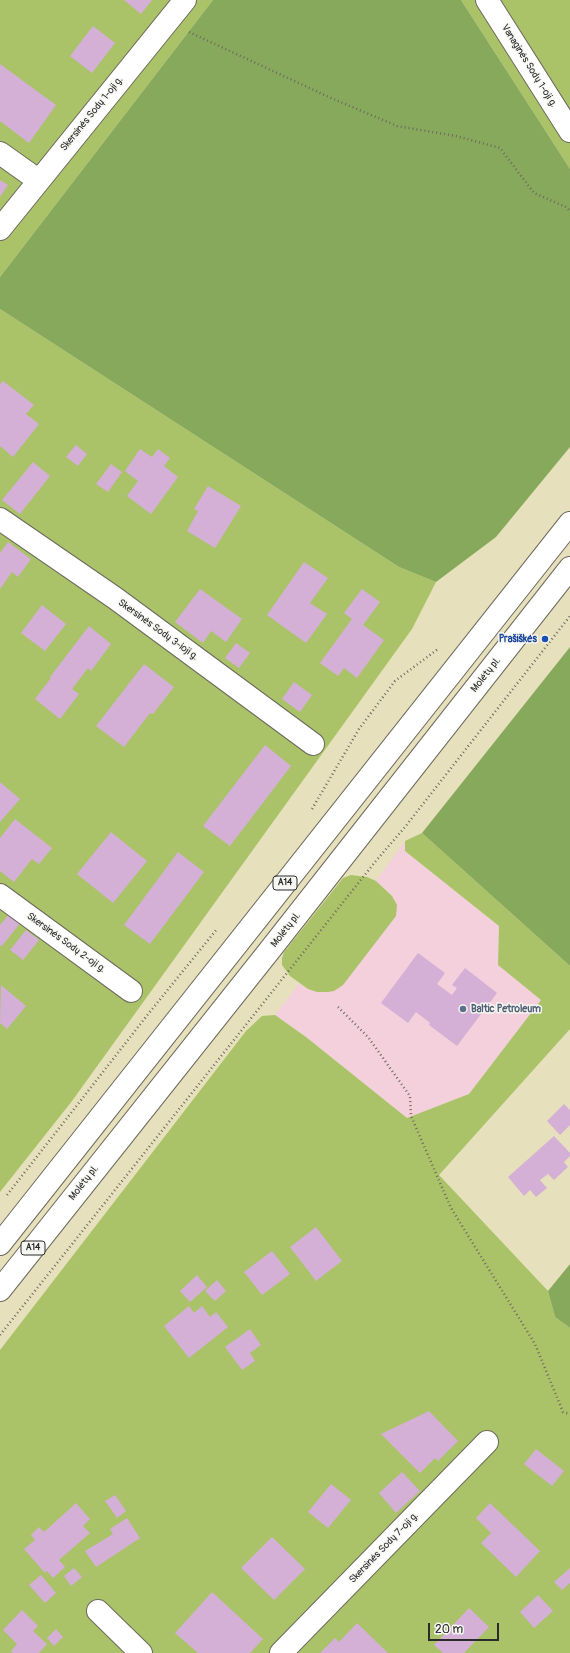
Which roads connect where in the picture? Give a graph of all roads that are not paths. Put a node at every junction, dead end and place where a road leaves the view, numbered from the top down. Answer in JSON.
{"nodes":[{"id":1,"x":185,"y":0,"type":"edge"},
{"id":2,"x":487,"y":0,"type":"edge"},
{"id":3,"x":570,"y":131,"type":"edge"},
{"id":4,"x":0,"y":153,"type":"edge"},
{"id":5,"x":38,"y":180,"type":"junction"},
{"id":6,"x":0,"y":229,"type":"edge"},
{"id":7,"x":0,"y":519,"type":"edge"},
{"id":8,"x":570,"y":523,"type":"edge"},
{"id":9,"x":570,"y":568,"type":"edge"},
{"id":10,"x":313,"y":744,"type":"dead end"},
{"id":11,"x":0,"y":896,"type":"edge"},
{"id":12,"x":131,"y":991,"type":"dead end"},
{"id":13,"x":0,"y":1244,"type":"edge"},
{"id":14,"x":0,"y":1290,"type":"edge"},
{"id":15,"x":487,"y":1442,"type":"dead end"},
{"id":16,"x":98,"y":1611,"type":"dead end"},
{"id":17,"x":141,"y":1653,"type":"edge"},
{"id":18,"x":281,"y":1653,"type":"edge"}],
"edges":[{"from":1,"to":5,"type":"main road","name":"Skersinės Sodų 1-oji g."},
{"from":2,"to":3,"type":"main road","name":"Vanaginės Sodų 1-oji g."},
{"from":4,"to":5,"type":"main road"},
{"from":5,"to":6,"type":"main road","name":"Skersinės Sodų 1-oji g."},
{"from":7,"to":10,"type":"main road","name":"Skersinės Sodų 3-ioji g."},
{"from":8,"to":13,"type":"main road","number":"A14"},
{"from":9,"to":14,"type":"main road","name":"Molėtų pl.","number":"A14"},
{"from":11,"to":12,"type":"main road","name":"Skersinės Sodų 2-oji g."},
{"from":15,"to":18,"type":"main road","name":"Skersinės Sodų 7-oji g."},
{"from":16,"to":17,"type":"main road"}]}
